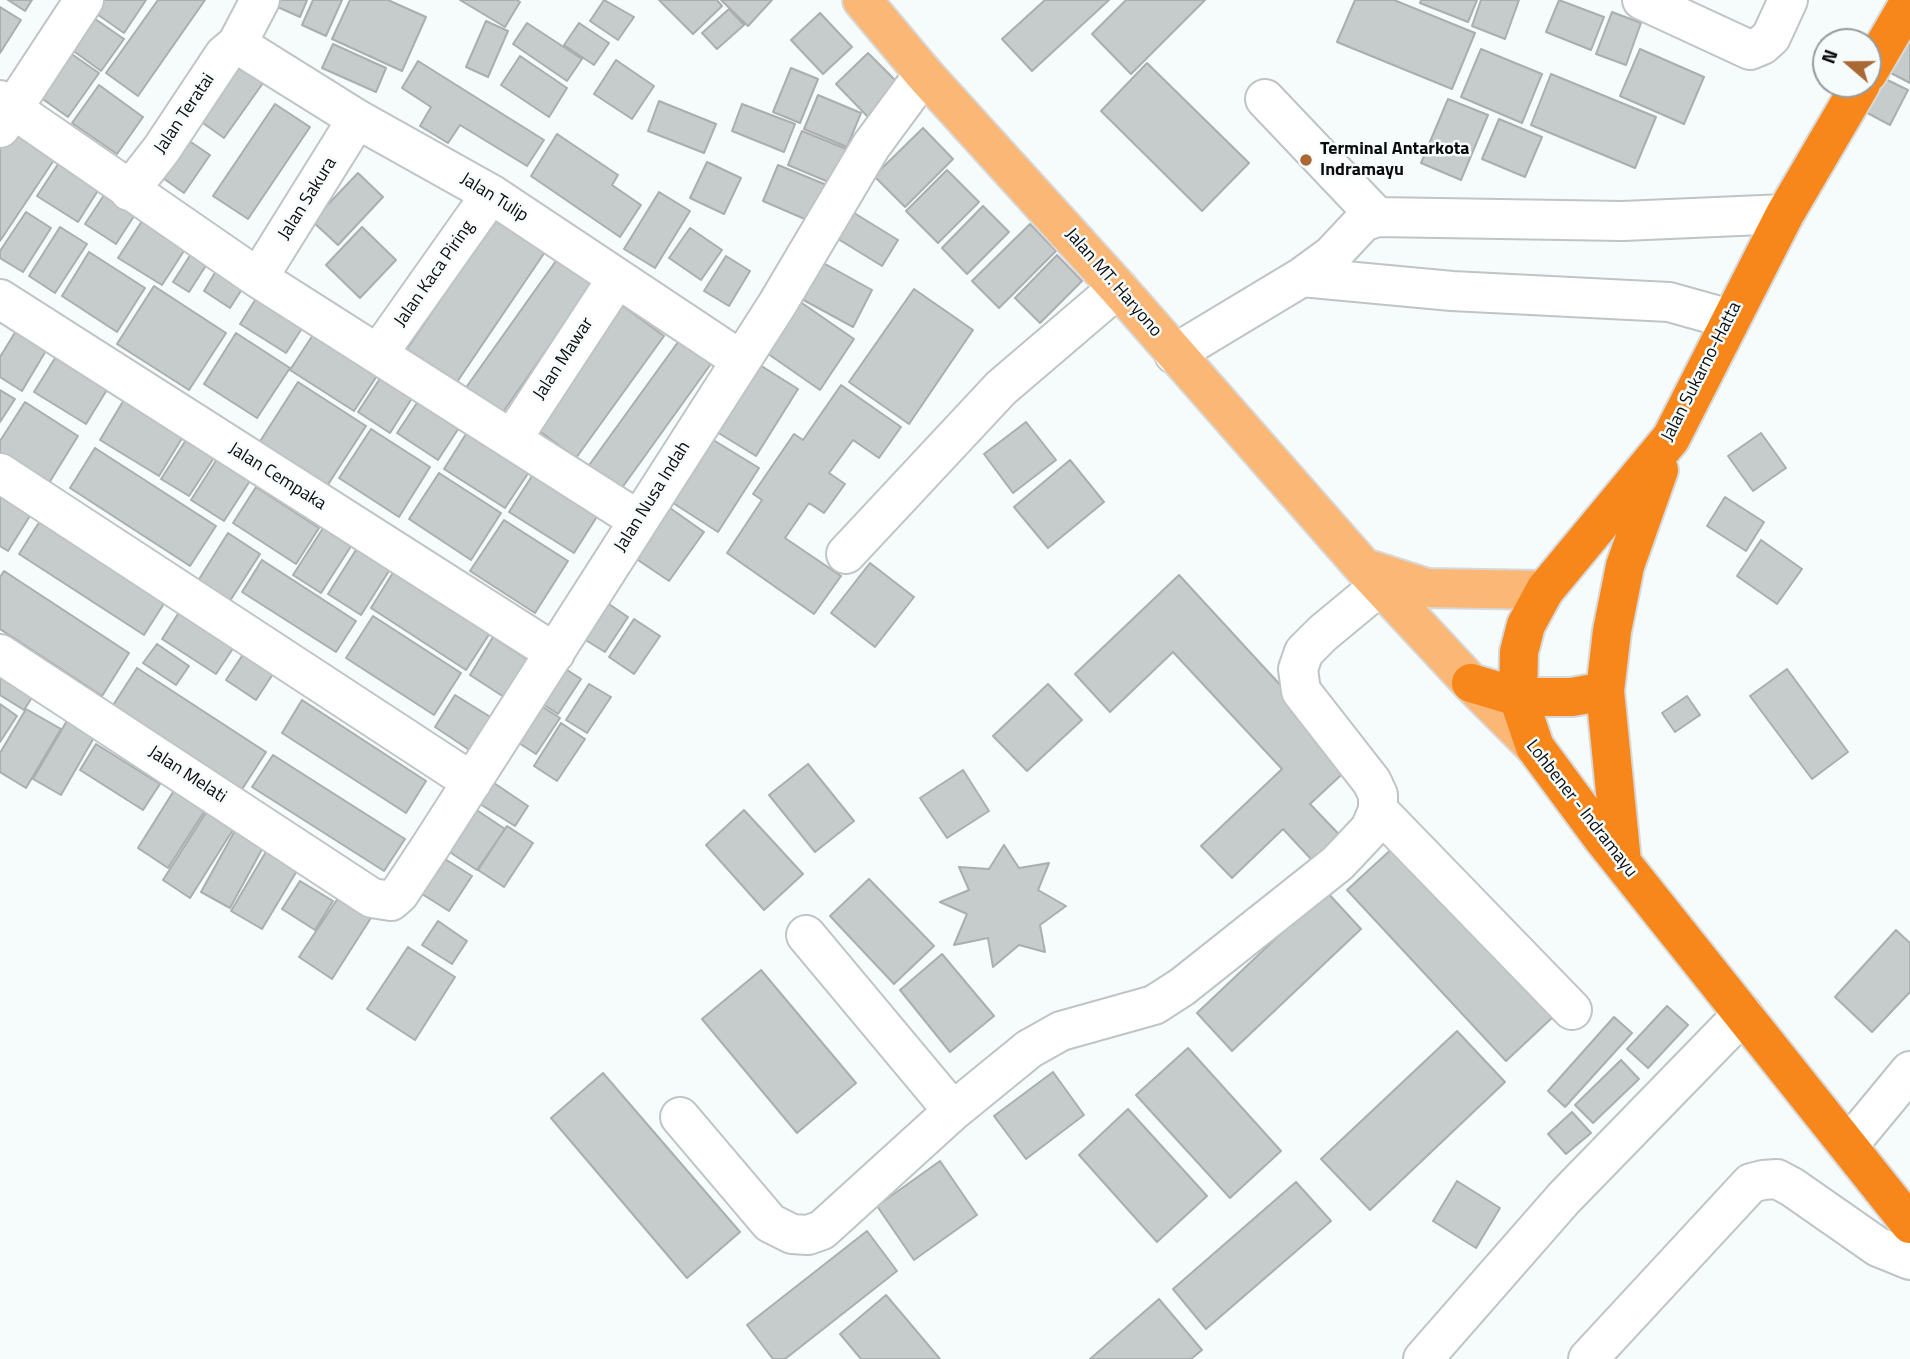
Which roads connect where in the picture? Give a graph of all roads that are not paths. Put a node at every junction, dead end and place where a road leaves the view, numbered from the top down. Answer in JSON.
{"nodes":[{"id":1,"x":84,"y":0,"type":"edge"},
{"id":2,"x":260,"y":0,"type":"edge"},
{"id":3,"x":862,"y":0,"type":"edge"},
{"id":4,"x":1642,"y":0,"type":"edge"},
{"id":5,"x":1788,"y":0,"type":"edge"},
{"id":6,"x":1910,"y":1,"type":"edge"},
{"id":7,"x":240,"y":46,"type":"junction"},
{"id":8,"x":1882,"y":48,"type":"edge"},
{"id":9,"x":923,"y":74,"type":"junction"},
{"id":10,"x":1853,"y":98,"type":"edge"},
{"id":11,"x":1265,"y":99,"type":"dead end"},
{"id":12,"x":5,"y":112,"type":"edge"},
{"id":13,"x":357,"y":119,"type":"junction"},
{"id":14,"x":130,"y":191,"type":"junction"},
{"id":15,"x":491,"y":194,"type":"junction"},
{"id":16,"x":1785,"y":214,"type":"junction"},
{"id":17,"x":1377,"y":217,"type":"junction"},
{"id":18,"x":1302,"y":277,"type":"junction"},
{"id":19,"x":258,"y":278,"type":"junction"},
{"id":20,"x":616,"y":280,"type":"junction"},
{"id":21,"x":1118,"y":288,"type":"junction"},
{"id":22,"x":0,"y":299,"type":"edge"},
{"id":23,"x":1730,"y":319,"type":"junction"},
{"id":24,"x":378,"y":354,"type":"junction"},
{"id":25,"x":1174,"y":354,"type":"junction"},
{"id":26,"x":739,"y":359,"type":"junction"},
{"id":27,"x":1671,"y":438,"type":"junction"},
{"id":28,"x":512,"y":439,"type":"junction"},
{"id":29,"x":0,"y":473,"type":"edge"},
{"id":30,"x":638,"y":520,"type":"junction"},
{"id":31,"x":846,"y":554,"type":"dead end"},
{"id":32,"x":1372,"y":576,"type":"junction"},
{"id":33,"x":1545,"y":590,"type":"junction"},
{"id":34,"x":555,"y":653,"type":"junction"},
{"id":35,"x":0,"y":654,"type":"edge"},
{"id":36,"x":1471,"y":683,"type":"junction"},
{"id":37,"x":1605,"y":691,"type":"junction"},
{"id":38,"x":1518,"y":697,"type":"junction"},
{"id":39,"x":1535,"y":747,"type":"junction"},
{"id":40,"x":472,"y":782,"type":"junction"},
{"id":41,"x":1378,"y":810,"type":"junction"},
{"id":42,"x":1622,"y":862,"type":"junction"},
{"id":43,"x":372,"y":898,"type":"joint"},
{"id":44,"x":806,"y":935,"type":"dead end"},
{"id":45,"x":1572,"y":1010,"type":"dead end"},
{"id":46,"x":1750,"y":1022,"type":"junction"},
{"id":47,"x":1910,"y":1071,"type":"edge"},
{"id":48,"x":953,"y":1111,"type":"junction"},
{"id":49,"x":680,"y":1117,"type":"dead end"},
{"id":50,"x":1848,"y":1146,"type":"junction"},
{"id":51,"x":1910,"y":1224,"type":"edge"},
{"id":52,"x":1910,"y":1260,"type":"edge"},
{"id":53,"x":1423,"y":1359,"type":"edge"},
{"id":54,"x":1588,"y":1359,"type":"edge"}],
"edges":[{"from":1,"to":12,"type":"street"},
{"from":2,"to":7,"type":"street","name":"Jalan Teratai"},
{"from":3,"to":9,"type":"main road","name":"Jalan MT. Haryono"},
{"from":4,"to":5,"type":"street"},
{"from":6,"to":8,"type":"highway"},
{"from":7,"to":13,"type":"street","name":"Jalan Tulip"},
{"from":7,"to":14,"type":"street","name":"Jalan Teratai"},
{"from":9,"to":21,"type":"main road","name":"Jalan MT. Haryono"},
{"from":9,"to":26,"type":"street","name":"Jalan Nusa Indah"},
{"from":10,"to":16,"type":"highway","name":"Jalan Sukarno-Hatta"},
{"from":11,"to":17,"type":"street"},
{"from":12,"to":14,"type":"street"},
{"from":13,"to":15,"type":"street","name":"Jalan Tulip"},
{"from":13,"to":19,"type":"street","name":"Jalan Sakura"},
{"from":14,"to":19,"type":"street"},
{"from":15,"to":20,"type":"street","name":"Jalan Tulip"},
{"from":15,"to":24,"type":"street","name":"Jalan Kaca Piring"},
{"from":16,"to":17,"type":"street"},
{"from":16,"to":23,"type":"highway","name":"Jalan Sukarno-Hatta"},
{"from":17,"to":18,"type":"street"},
{"from":18,"to":23,"type":"street"},
{"from":18,"to":25,"type":"street"},
{"from":19,"to":24,"type":"street"},
{"from":20,"to":26,"type":"street","name":"Jalan Tulip"},
{"from":20,"to":28,"type":"street","name":"Jalan Mawar"},
{"from":21,"to":25,"type":"main road","name":"Jalan MT. Haryono"},
{"from":21,"to":31,"type":"street"},
{"from":22,"to":34,"type":"street","name":"Jalan Cempaka"},
{"from":23,"to":27,"type":"highway","name":"Jalan Sukarno-Hatta"},
{"from":24,"to":28,"type":"street"},
{"from":25,"to":32,"type":"main road","name":"Jalan MT. Haryono"},
{"from":26,"to":30,"type":"street","name":"Jalan Nusa Indah"},
{"from":27,"to":33,"type":"highway","name":"Jalan Sukarno-Hatta"},
{"from":27,"to":37,"type":"highway"},
{"from":28,"to":30,"type":"street"},
{"from":29,"to":40,"type":"street"},
{"from":30,"to":34,"type":"street","name":"Jalan Nusa Indah"},
{"from":32,"to":33,"type":"main road"},
{"from":32,"to":36,"type":"main road","name":"Lohbener - Indramayu"},
{"from":32,"to":41,"type":"street"},
{"from":33,"to":38,"type":"highway","name":"Jalan Sukarno-Hatta"},
{"from":34,"to":40,"type":"street","name":"Jalan Nusa Indah"},
{"from":35,"to":43,"type":"street","name":"Jalan Melati"},
{"from":36,"to":38,"type":"highway"},
{"from":36,"to":39,"type":"main road","name":"Lohbener - Indramayu"},
{"from":37,"to":38,"type":"highway"},
{"from":37,"to":42,"type":"highway"},
{"from":38,"to":39,"type":"highway"},
{"from":39,"to":42,"type":"highway","name":"Lohbener - Indramayu"},
{"from":40,"to":43,"type":"street","name":"Jalan Nusa Indah"},
{"from":41,"to":45,"type":"street"},
{"from":41,"to":48,"type":"street"},
{"from":42,"to":46,"type":"highway","name":"Lohbener - Indramayu"},
{"from":44,"to":48,"type":"street"},
{"from":46,"to":50,"type":"highway","name":"Lohbener - Indramayu"},
{"from":46,"to":53,"type":"street"},
{"from":47,"to":50,"type":"street"},
{"from":48,"to":49,"type":"street"},
{"from":50,"to":51,"type":"highway","name":"Lohbener - Indramayu"},
{"from":52,"to":54,"type":"street"}]}
